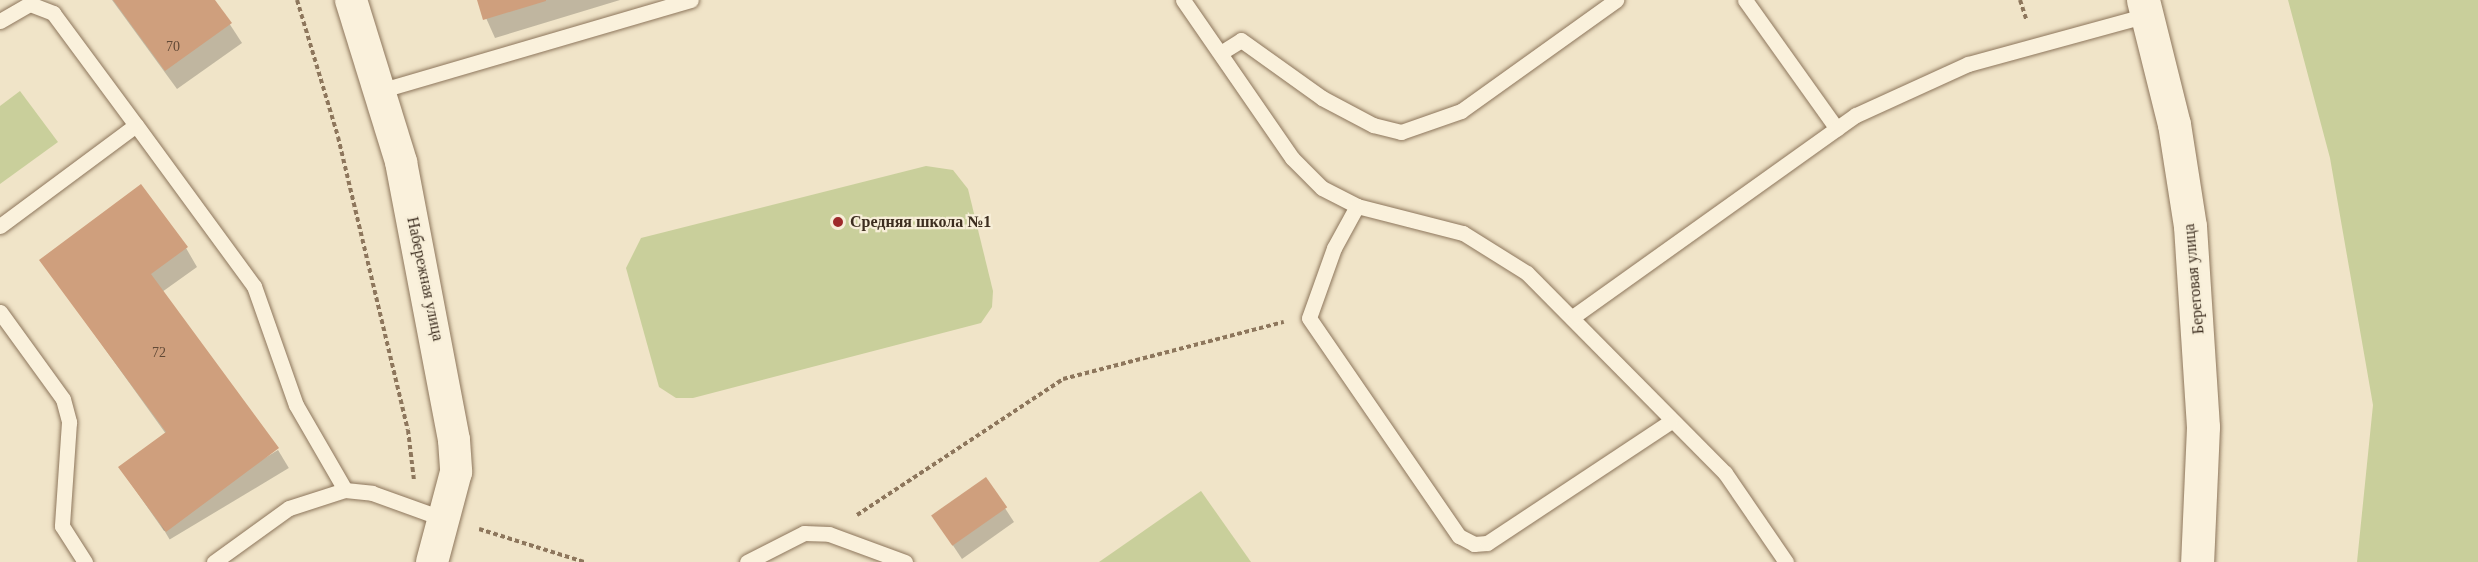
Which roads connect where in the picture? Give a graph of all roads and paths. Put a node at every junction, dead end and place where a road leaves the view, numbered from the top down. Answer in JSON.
{"nodes":[{"id":1,"x":297,"y":0,"type":"edge"},
{"id":2,"x":351,"y":0,"type":"edge"},
{"id":3,"x":691,"y":0,"type":"edge"},
{"id":4,"x":1183,"y":0,"type":"edge"},
{"id":5,"x":1616,"y":0,"type":"edge"},
{"id":6,"x":1745,"y":0,"type":"edge"},
{"id":7,"x":2145,"y":7,"type":"edge"},
{"id":8,"x":0,"y":21,"type":"edge"},
{"id":9,"x":1222,"y":52,"type":"junction"},
{"id":10,"x":379,"y":91,"type":"junction"},
{"id":11,"x":136,"y":125,"type":"junction"},
{"id":12,"x":1837,"y":129,"type":"junction"},
{"id":13,"x":1357,"y":206,"type":"junction"},
{"id":14,"x":0,"y":226,"type":"edge"},
{"id":15,"x":0,"y":312,"type":"edge"},
{"id":16,"x":1574,"y":316,"type":"junction"},
{"id":17,"x":1309,"y":318,"type":"junction"},
{"id":18,"x":1670,"y":422,"type":"junction"},
{"id":19,"x":345,"y":490,"type":"junction"},
{"id":20,"x":417,"y":507,"type":"junction"},
{"id":21,"x":447,"y":520,"type":"junction"},
{"id":22,"x":828,"y":534,"type":"junction"},
{"id":23,"x":85,"y":562,"type":"edge"},
{"id":24,"x":214,"y":562,"type":"edge"},
{"id":25,"x":432,"y":562,"type":"edge"},
{"id":26,"x":584,"y":562,"type":"edge"},
{"id":27,"x":747,"y":562,"type":"edge"},
{"id":28,"x":905,"y":562,"type":"edge"},
{"id":29,"x":1786,"y":562,"type":"edge"},
{"id":30,"x":2197,"y":562,"type":"edge"}],
"edges":[{"from":1,"to":20,"type":"path"},
{"from":2,"to":10,"type":"street","name":"Набережная улица"},
{"from":3,"to":10,"type":"lane"},
{"from":4,"to":9,"type":"lane"},
{"from":5,"to":9,"type":"lane"},
{"from":6,"to":12,"type":"lane"},
{"from":7,"to":12,"type":"lane"},
{"from":7,"to":30,"type":"main road","name":"Береговая улица"},
{"from":8,"to":11,"type":"lane"},
{"from":9,"to":13,"type":"lane"},
{"from":10,"to":21,"type":"street","name":"Набережная улица"},
{"from":11,"to":14,"type":"lane"},
{"from":11,"to":19,"type":"lane"},
{"from":12,"to":16,"type":"lane"},
{"from":13,"to":16,"type":"lane"},
{"from":13,"to":17,"type":"lane"},
{"from":15,"to":23,"type":"lane"},
{"from":16,"to":18,"type":"lane"},
{"from":17,"to":18,"type":"lane"},
{"from":17,"to":22,"type":"path"},
{"from":18,"to":29,"type":"lane"},
{"from":19,"to":20,"type":"lane"},
{"from":19,"to":24,"type":"lane"},
{"from":20,"to":21,"type":"lane"},
{"from":21,"to":25,"type":"street","name":"Набережная улица"},
{"from":21,"to":26,"type":"path"},
{"from":22,"to":27,"type":"lane"},
{"from":22,"to":28,"type":"lane"}]}
